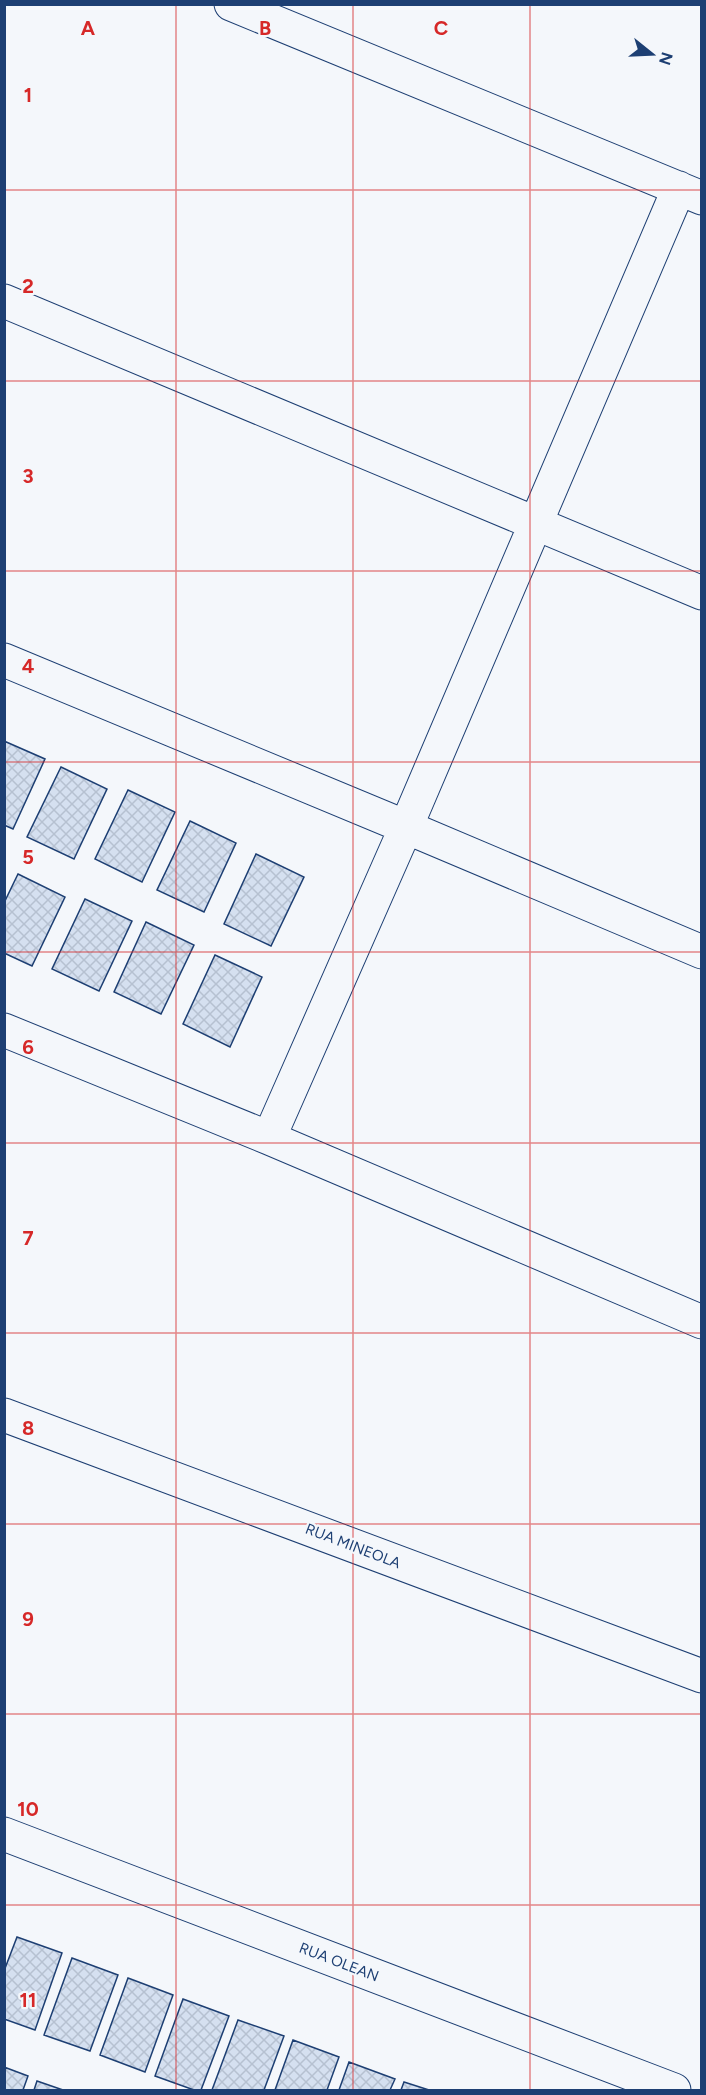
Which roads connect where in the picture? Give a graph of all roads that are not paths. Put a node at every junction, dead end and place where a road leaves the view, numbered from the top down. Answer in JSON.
{"nodes":[{"id":1,"x":231,"y":4,"type":"edge"},
{"id":2,"x":690,"y":193,"type":"edge"},
{"id":3,"x":4,"y":301,"type":"edge"},
{"id":4,"x":536,"y":523,"type":"junction"},
{"id":5,"x":702,"y":592,"type":"edge"},
{"id":6,"x":4,"y":660,"type":"edge"},
{"id":7,"x":406,"y":827,"type":"junction"},
{"id":8,"x":702,"y":952,"type":"edge"},
{"id":9,"x":4,"y":1030,"type":"edge"},
{"id":10,"x":269,"y":1138,"type":"junction"},
{"id":11,"x":702,"y":1322,"type":"edge"},
{"id":12,"x":4,"y":1415,"type":"edge"},
{"id":13,"x":702,"y":1676,"type":"edge"},
{"id":14,"x":4,"y":1834,"type":"edge"},
{"id":15,"x":674,"y":2091,"type":"edge"}],
"edges":[{"from":1,"to":2,"type":"street"},
{"from":2,"to":4,"type":"street"},
{"from":3,"to":4,"type":"street"},
{"from":4,"to":5,"type":"street"},
{"from":4,"to":7,"type":"street"},
{"from":6,"to":7,"type":"street"},
{"from":7,"to":8,"type":"street"},
{"from":7,"to":10,"type":"street"},
{"from":9,"to":10,"type":"street"},
{"from":10,"to":11,"type":"street"},
{"from":12,"to":13,"type":"street","name":"RUA MINEOLA"},
{"from":14,"to":15,"type":"street","name":"RUA OLEAN"}]}
